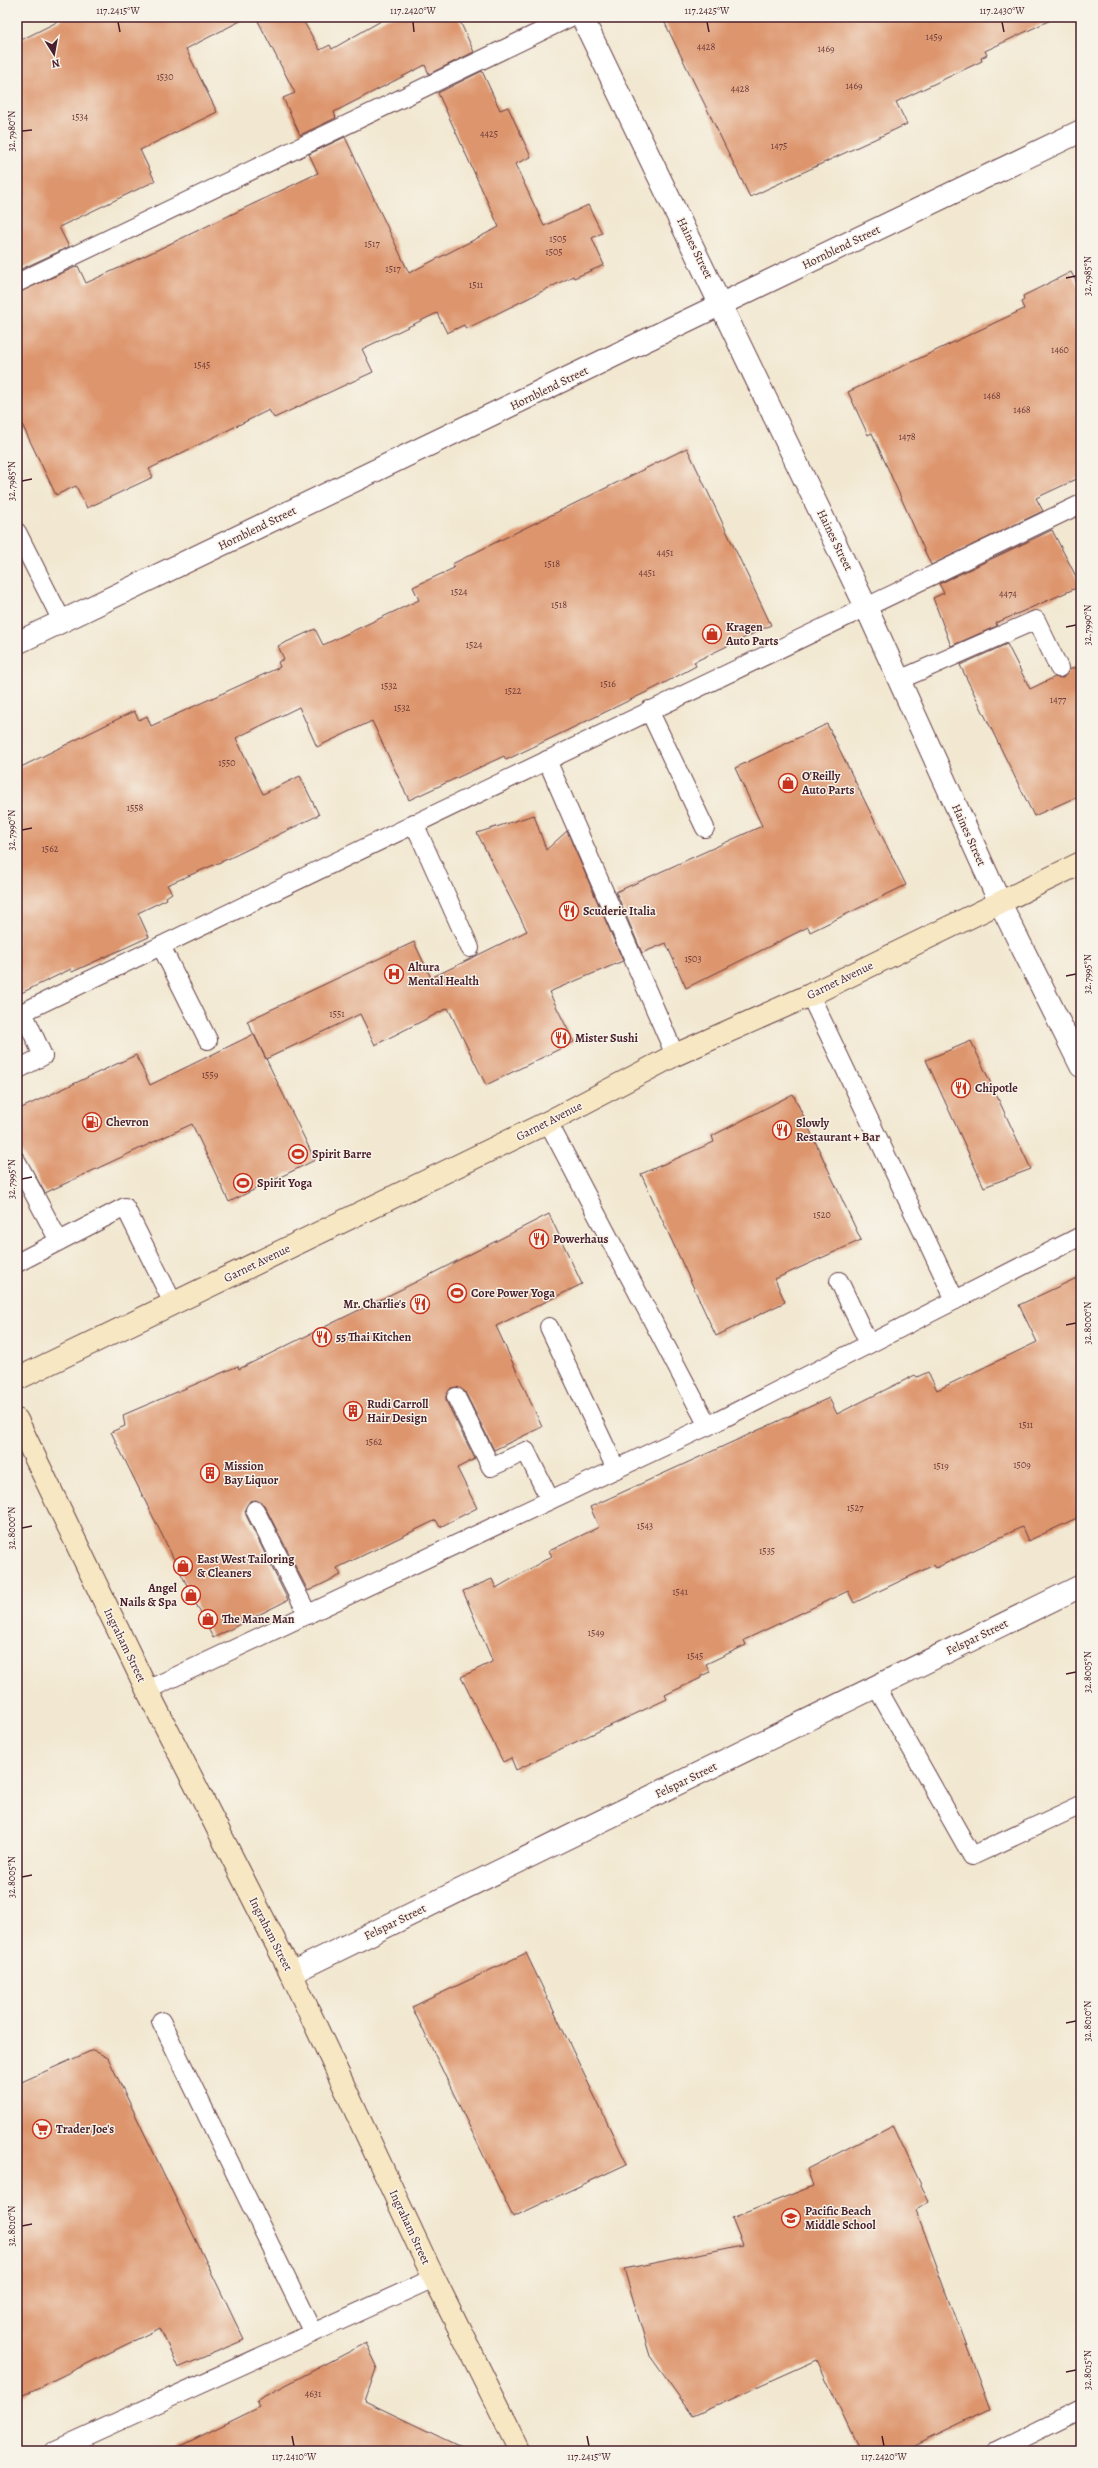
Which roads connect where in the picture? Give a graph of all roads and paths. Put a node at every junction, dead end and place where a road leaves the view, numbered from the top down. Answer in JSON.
{"nodes":[{"id":1,"x":571,"y":17,"type":"edge"},
{"id":2,"x":582,"y":17,"type":"edge"},
{"id":3,"x":1081,"y":131,"type":"edge"},
{"id":4,"x":17,"y":283,"type":"edge"},
{"id":5,"x":722,"y":305,"type":"junction"},
{"id":6,"x":1081,"y":504,"type":"edge"},
{"id":7,"x":17,"y":532,"type":"edge"},
{"id":8,"x":866,"y":607,"type":"junction"},
{"id":9,"x":62,"y":621,"type":"junction"},
{"id":10,"x":17,"y":643,"type":"edge"},
{"id":11,"x":1059,"y":668,"type":"dead end"},
{"id":12,"x":900,"y":680,"type":"junction"},
{"id":13,"x":649,"y":710,"type":"junction"},
{"id":14,"x":546,"y":760,"type":"junction"},
{"id":15,"x":414,"y":823,"type":"junction"},
{"id":16,"x":705,"y":828,"type":"dead end"},
{"id":17,"x":1081,"y":863,"type":"edge"},
{"id":18,"x":1000,"y":903,"type":"junction"},
{"id":19,"x":160,"y":946,"type":"junction"},
{"id":20,"x":470,"y":948,"type":"dead end"},
{"id":21,"x":810,"y":995,"type":"junction"},
{"id":22,"x":20,"y":1014,"type":"edge"},
{"id":23,"x":208,"y":1040,"type":"dead end"},
{"id":24,"x":675,"y":1055,"type":"junction"},
{"id":25,"x":1081,"y":1066,"type":"edge"},
{"id":26,"x":17,"y":1070,"type":"edge"},
{"id":27,"x":548,"y":1122,"type":"junction"},
{"id":28,"x":17,"y":1162,"type":"edge"},
{"id":29,"x":1081,"y":1236,"type":"edge"},
{"id":30,"x":59,"y":1241,"type":"junction"},
{"id":31,"x":17,"y":1263,"type":"edge"},
{"id":32,"x":839,"y":1281,"type":"dead end"},
{"id":33,"x":955,"y":1300,"type":"junction"},
{"id":34,"x":174,"y":1303,"type":"junction"},
{"id":35,"x":549,"y":1327,"type":"dead end"},
{"id":36,"x":869,"y":1344,"type":"junction"},
{"id":37,"x":17,"y":1380,"type":"edge"},
{"id":38,"x":456,"y":1397,"type":"dead end"},
{"id":39,"x":17,"y":1420,"type":"edge"},
{"id":40,"x":708,"y":1426,"type":"junction"},
{"id":41,"x":616,"y":1469,"type":"junction"},
{"id":42,"x":550,"y":1500,"type":"junction"},
{"id":43,"x":255,"y":1510,"type":"dead end"},
{"id":44,"x":1081,"y":1586,"type":"edge"},
{"id":45,"x":308,"y":1614,"type":"junction"},
{"id":46,"x":876,"y":1686,"type":"junction"},
{"id":47,"x":147,"y":1690,"type":"junction"},
{"id":48,"x":1081,"y":1805,"type":"edge"},
{"id":49,"x":291,"y":1973,"type":"junction"},
{"id":50,"x":161,"y":2021,"type":"dead end"},
{"id":51,"x":434,"y":2278,"type":"junction"},
{"id":52,"x":314,"y":2333,"type":"junction"},
{"id":53,"x":1081,"y":2409,"type":"edge"},
{"id":54,"x":53,"y":2451,"type":"edge"},
{"id":55,"x":520,"y":2451,"type":"edge"},
{"id":56,"x":996,"y":2451,"type":"edge"}],
"edges":[{"from":1,"to":4,"type":"lane"},
{"from":2,"to":5,"type":"street","name":"Haines Street"},
{"from":3,"to":5,"type":"street","name":"Hornblend Street"},
{"from":5,"to":8,"type":"street","name":"Haines Street"},
{"from":5,"to":9,"type":"street","name":"Hornblend Street"},
{"from":6,"to":8,"type":"lane"},
{"from":7,"to":9,"type":"lane"},
{"from":8,"to":12,"type":"street","name":"Haines Street"},
{"from":8,"to":13,"type":"lane"},
{"from":9,"to":10,"type":"street","name":"Hornblend Street"},
{"from":11,"to":12,"type":"lane"},
{"from":12,"to":18,"type":"street","name":"Haines Street"},
{"from":13,"to":14,"type":"lane"},
{"from":13,"to":16,"type":"lane"},
{"from":14,"to":15,"type":"lane"},
{"from":14,"to":24,"type":"lane"},
{"from":15,"to":19,"type":"lane"},
{"from":15,"to":20,"type":"lane"},
{"from":17,"to":18,"type":"main road","name":"Garnet Avenue"},
{"from":18,"to":21,"type":"main road","name":"Garnet Avenue"},
{"from":18,"to":25,"type":"street","name":"Haines Street"},
{"from":19,"to":22,"type":"lane"},
{"from":19,"to":23,"type":"lane"},
{"from":21,"to":24,"type":"main road","name":"Garnet Avenue"},
{"from":21,"to":33,"type":"lane"},
{"from":22,"to":26,"type":"lane"},
{"from":24,"to":27,"type":"main road","name":"Garnet Avenue"},
{"from":27,"to":34,"type":"main road","name":"Garnet Avenue"},
{"from":27,"to":40,"type":"lane"},
{"from":28,"to":30,"type":"lane"},
{"from":29,"to":33,"type":"lane"},
{"from":30,"to":31,"type":"lane"},
{"from":30,"to":34,"type":"lane"},
{"from":32,"to":36,"type":"lane"},
{"from":33,"to":36,"type":"lane"},
{"from":34,"to":37,"type":"main road","name":"Garnet Avenue"},
{"from":35,"to":41,"type":"lane"},
{"from":36,"to":40,"type":"lane"},
{"from":38,"to":42,"type":"lane"},
{"from":39,"to":47,"type":"main road","name":"Ingraham Street"},
{"from":40,"to":41,"type":"lane"},
{"from":41,"to":42,"type":"lane"},
{"from":42,"to":45,"type":"lane"},
{"from":43,"to":45,"type":"lane"},
{"from":44,"to":46,"type":"street","name":"Felspar Street"},
{"from":45,"to":47,"type":"lane"},
{"from":46,"to":48,"type":"lane"},
{"from":46,"to":49,"type":"street","name":"Felspar Street"},
{"from":47,"to":49,"type":"main road","name":"Ingraham Street"},
{"from":49,"to":51,"type":"main road","name":"Ingraham Street"},
{"from":50,"to":52,"type":"lane"},
{"from":51,"to":52,"type":"lane"},
{"from":51,"to":55,"type":"main road","name":"Ingraham Street"},
{"from":52,"to":54,"type":"lane"},
{"from":53,"to":56,"type":"lane"}]}
